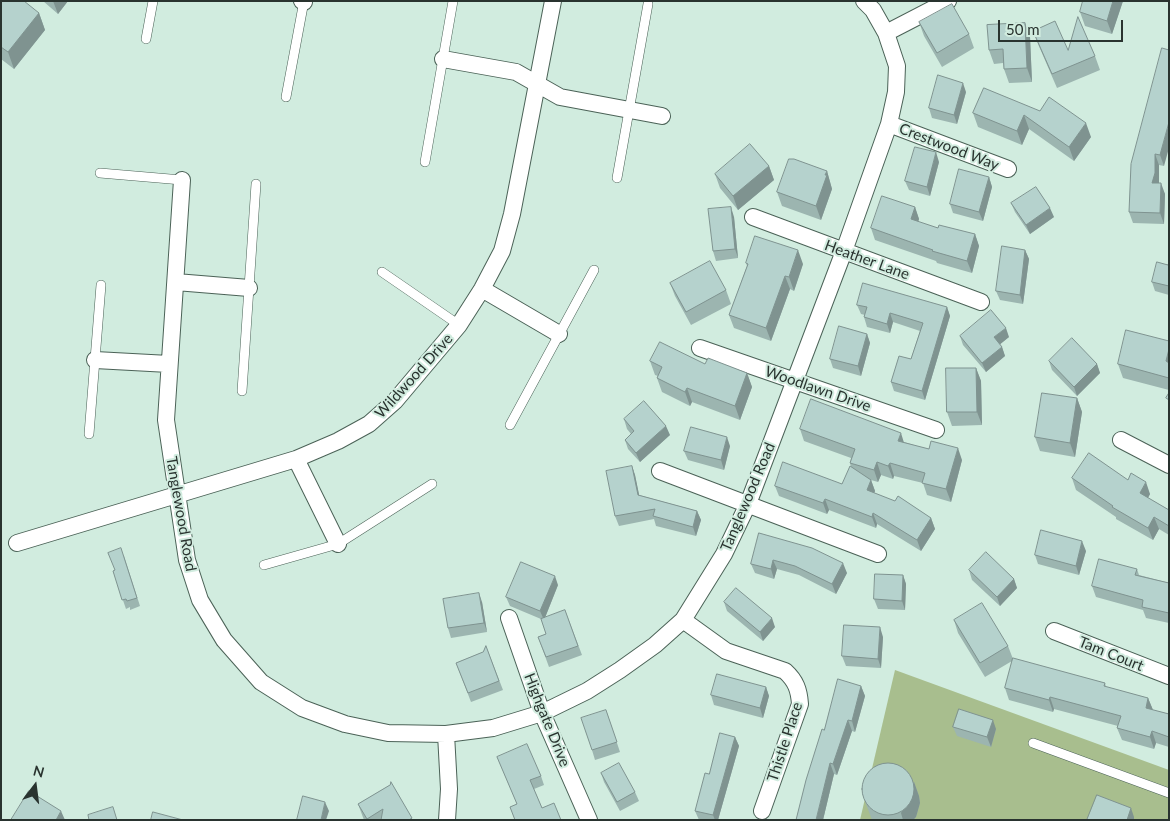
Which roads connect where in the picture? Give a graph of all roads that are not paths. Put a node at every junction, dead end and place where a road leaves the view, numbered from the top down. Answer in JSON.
{"nodes":[{"id":1,"x":153,"y":1,"type":"edge"},
{"id":2,"x":303,"y":1,"type":"edge"},
{"id":3,"x":453,"y":1,"type":"edge"},
{"id":4,"x":553,"y":1,"type":"edge"},
{"id":5,"x":864,"y":1,"type":"edge"},
{"id":6,"x":948,"y":1,"type":"edge"},
{"id":7,"x":648,"y":4,"type":"dead end"},
{"id":8,"x":886,"y":33,"type":"junction"},
{"id":9,"x":146,"y":39,"type":"dead end"},
{"id":10,"x":443,"y":59,"type":"junction"},
{"id":11,"x":538,"y":85,"type":"junction"},
{"id":12,"x":286,"y":97,"type":"dead end"},
{"id":13,"x":629,"y":110,"type":"junction"},
{"id":14,"x":662,"y":116,"type":"dead end"},
{"id":15,"x":889,"y":124,"type":"junction"},
{"id":16,"x":425,"y":162,"type":"dead end"},
{"id":17,"x":1008,"y":169,"type":"dead end"},
{"id":18,"x":100,"y":173,"type":"dead end"},
{"id":19,"x":617,"y":178,"type":"dead end"},
{"id":20,"x":182,"y":180,"type":"joint"},
{"id":21,"x":256,"y":184,"type":"dead end"},
{"id":22,"x":753,"y":217,"type":"dead end"},
{"id":23,"x":844,"y":251,"type":"junction"},
{"id":24,"x":594,"y":270,"type":"dead end"},
{"id":25,"x":382,"y":272,"type":"dead end"},
{"id":26,"x":176,"y":282,"type":"junction"},
{"id":27,"x":101,"y":285,"type":"dead end"},
{"id":28,"x":249,"y":288,"type":"junction"},
{"id":29,"x":482,"y":289,"type":"junction"},
{"id":30,"x":981,"y":302,"type":"dead end"},
{"id":31,"x":460,"y":325,"type":"junction"},
{"id":32,"x":559,"y":334,"type":"junction"},
{"id":33,"x":700,"y":348,"type":"dead end"},
{"id":34,"x":95,"y":360,"type":"junction"},
{"id":35,"x":169,"y":364,"type":"junction"},
{"id":36,"x":795,"y":381,"type":"junction"},
{"id":37,"x":242,"y":391,"type":"dead end"},
{"id":38,"x":510,"y":425,"type":"dead end"},
{"id":39,"x":936,"y":430,"type":"dead end"},
{"id":40,"x":89,"y":434,"type":"dead end"},
{"id":41,"x":1122,"y":440,"type":"dead end"},
{"id":42,"x":296,"y":459,"type":"junction"},
{"id":43,"x":1169,"y":465,"type":"edge"},
{"id":44,"x":660,"y":471,"type":"dead end"},
{"id":45,"x":432,"y":484,"type":"dead end"},
{"id":46,"x":177,"y":496,"type":"junction"},
{"id":47,"x":748,"y":504,"type":"junction"},
{"id":48,"x":17,"y":543,"type":"dead end"},
{"id":49,"x":338,"y":544,"type":"junction"},
{"id":50,"x":878,"y":554,"type":"dead end"},
{"id":51,"x":264,"y":565,"type":"dead end"},
{"id":52,"x":509,"y":618,"type":"dead end"},
{"id":53,"x":683,"y":620,"type":"junction"},
{"id":54,"x":1054,"y":631,"type":"dead end"},
{"id":55,"x":1169,"y":676,"type":"edge"},
{"id":56,"x":542,"y":713,"type":"junction"},
{"id":57,"x":446,"y":734,"type":"junction"},
{"id":58,"x":1033,"y":743,"type":"dead end"},
{"id":59,"x":1169,"y":793,"type":"edge"},
{"id":60,"x":762,"y":811,"type":"dead end"},
{"id":61,"x":447,"y":820,"type":"edge"},
{"id":62,"x":589,"y":820,"type":"edge"}],
"edges":[{"from":1,"to":9,"type":"lane"},
{"from":2,"to":12,"type":"lane"},
{"from":3,"to":10,"type":"lane"},
{"from":4,"to":11,"type":"street","name":"Wildwood Drive"},
{"from":5,"to":8,"type":"street","name":"Tanglewood Road"},
{"from":6,"to":8,"type":"street"},
{"from":7,"to":13,"type":"lane"},
{"from":8,"to":15,"type":"street","name":"Tanglewood Road"},
{"from":10,"to":11,"type":"street"},
{"from":10,"to":16,"type":"lane"},
{"from":11,"to":13,"type":"street"},
{"from":11,"to":29,"type":"street","name":"Wildwood Drive"},
{"from":13,"to":14,"type":"street"},
{"from":13,"to":19,"type":"lane"},
{"from":15,"to":17,"type":"street","name":"Crestwood Way"},
{"from":15,"to":23,"type":"street","name":"Tanglewood Road"},
{"from":18,"to":20,"type":"lane"},
{"from":20,"to":26,"type":"street","name":"Tanglewood Road"},
{"from":21,"to":28,"type":"lane"},
{"from":22,"to":23,"type":"street","name":"Heather Lane"},
{"from":23,"to":30,"type":"street","name":"Heather Lane"},
{"from":23,"to":36,"type":"street","name":"Tanglewood Road"},
{"from":24,"to":32,"type":"lane"},
{"from":25,"to":31,"type":"lane"},
{"from":26,"to":28,"type":"street"},
{"from":26,"to":35,"type":"street","name":"Tanglewood Road"},
{"from":27,"to":34,"type":"lane"},
{"from":28,"to":37,"type":"lane"},
{"from":29,"to":31,"type":"street","name":"Wildwood Drive"},
{"from":29,"to":32,"type":"street"},
{"from":31,"to":42,"type":"street","name":"Wildwood Drive"},
{"from":32,"to":38,"type":"lane"},
{"from":33,"to":36,"type":"street","name":"Woodlawn Drive"},
{"from":34,"to":35,"type":"street"},
{"from":34,"to":40,"type":"lane"},
{"from":35,"to":46,"type":"street","name":"Tanglewood Road"},
{"from":36,"to":39,"type":"street","name":"Woodlawn Drive"},
{"from":36,"to":47,"type":"street","name":"Tanglewood Road"},
{"from":41,"to":43,"type":"street"},
{"from":42,"to":46,"type":"street","name":"Wildwood Drive"},
{"from":42,"to":49,"type":"street"},
{"from":44,"to":47,"type":"street"},
{"from":45,"to":49,"type":"lane"},
{"from":46,"to":48,"type":"street","name":"Wildwood Drive"},
{"from":46,"to":57,"type":"street","name":"Tanglewood Road"},
{"from":47,"to":50,"type":"street"},
{"from":47,"to":53,"type":"street","name":"Tanglewood Road"},
{"from":49,"to":51,"type":"lane"},
{"from":52,"to":56,"type":"street","name":"Highgate Drive"},
{"from":53,"to":56,"type":"street","name":"Tanglewood Road"},
{"from":53,"to":60,"type":"street","name":"Thistle Place"},
{"from":54,"to":55,"type":"street","name":"Tam Court"},
{"from":56,"to":57,"type":"street","name":"Tanglewood Road"},
{"from":56,"to":62,"type":"street","name":"Highgate Drive"},
{"from":57,"to":61,"type":"street"},
{"from":58,"to":59,"type":"lane"}]}
